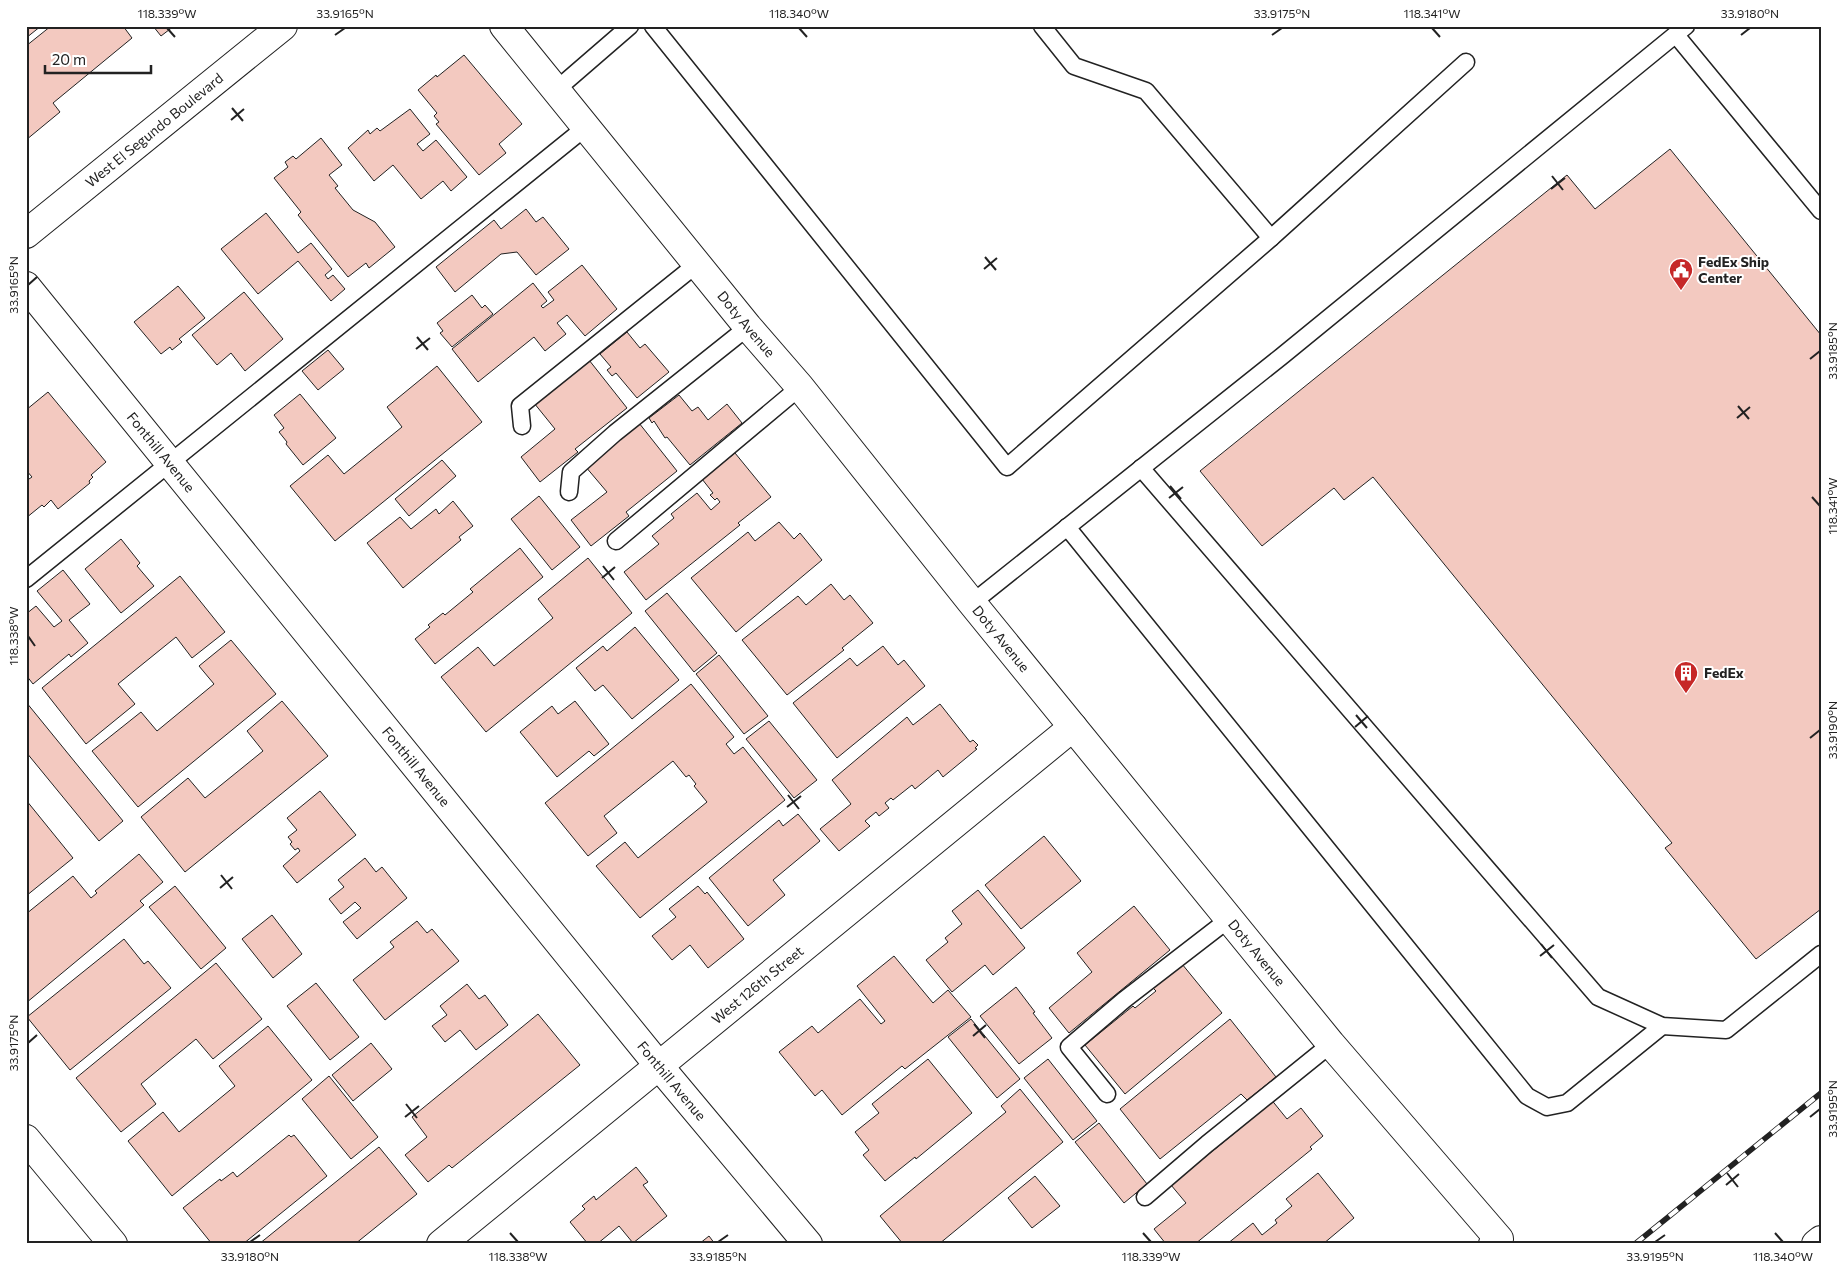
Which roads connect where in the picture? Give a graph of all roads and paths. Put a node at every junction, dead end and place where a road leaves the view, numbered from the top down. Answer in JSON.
{"nodes":[{"id":1,"x":283,"y":26,"type":"edge"},
{"id":2,"x":504,"y":26,"type":"edge"},
{"id":3,"x":630,"y":26,"type":"edge"},
{"id":4,"x":653,"y":26,"type":"edge"},
{"id":5,"x":1042,"y":26,"type":"edge"},
{"id":6,"x":1681,"y":30,"type":"edge"},
{"id":7,"x":1466,"y":62,"type":"dead end"},
{"id":8,"x":556,"y":90,"type":"junction"},
{"id":9,"x":586,"y":127,"type":"junction"},
{"id":10,"x":1821,"y":211,"type":"edge"},
{"id":11,"x":26,"y":234,"type":"edge"},
{"id":12,"x":1271,"y":238,"type":"junction"},
{"id":13,"x":697,"y":264,"type":"junction"},
{"id":14,"x":26,"y":286,"type":"edge"},
{"id":15,"x":748,"y":327,"type":"junction"},
{"id":16,"x":800,"y":387,"type":"junction"},
{"id":17,"x":522,"y":426,"type":"dead end"},
{"id":18,"x":170,"y":463,"type":"junction"},
{"id":19,"x":1141,"y":468,"type":"junction"},
{"id":20,"x":569,"y":492,"type":"dead end"},
{"id":21,"x":1067,"y":527,"type":"junction"},
{"id":22,"x":616,"y":541,"type":"dead end"},
{"id":23,"x":26,"y":579,"type":"edge"},
{"id":24,"x":972,"y":603,"type":"junction"},
{"id":25,"x":1072,"y":727,"type":"junction"},
{"id":26,"x":1229,"y":919,"type":"junction"},
{"id":27,"x":1821,"y":954,"type":"edge"},
{"id":28,"x":1662,"y":1026,"type":"junction"},
{"id":29,"x":1331,"y":1044,"type":"junction"},
{"id":30,"x":659,"y":1066,"type":"junction"},
{"id":31,"x":1107,"y":1094,"type":"dead end"},
{"id":32,"x":26,"y":1139,"type":"edge"},
{"id":33,"x":1145,"y":1197,"type":"dead end"},
{"id":34,"x":1821,"y":1240,"type":"edge"},
{"id":35,"x":113,"y":1244,"type":"edge"},
{"id":36,"x":441,"y":1244,"type":"edge"},
{"id":37,"x":808,"y":1244,"type":"edge"},
{"id":38,"x":1493,"y":1244,"type":"edge"},
{"id":39,"x":1816,"y":1244,"type":"edge"}],
"edges":[{"from":1,"to":11,"type":"street","name":"West El Segundo Boulevard"},
{"from":2,"to":8,"type":"street","name":"Doty Avenue"},
{"from":3,"to":8,"type":"lane"},
{"from":4,"to":12,"type":"lane"},
{"from":5,"to":12,"type":"lane"},
{"from":6,"to":10,"type":"lane"},
{"from":6,"to":19,"type":"lane"},
{"from":7,"to":12,"type":"lane"},
{"from":8,"to":9,"type":"street","name":"Doty Avenue"},
{"from":9,"to":13,"type":"street","name":"Doty Avenue"},
{"from":9,"to":18,"type":"lane"},
{"from":13,"to":15,"type":"street","name":"Doty Avenue"},
{"from":13,"to":17,"type":"lane"},
{"from":14,"to":18,"type":"street","name":"Fonthill Avenue"},
{"from":15,"to":16,"type":"street","name":"Doty Avenue"},
{"from":15,"to":20,"type":"lane"},
{"from":16,"to":22,"type":"lane"},
{"from":16,"to":24,"type":"street","name":"Doty Avenue"},
{"from":18,"to":23,"type":"lane"},
{"from":18,"to":30,"type":"street","name":"Fonthill Avenue"},
{"from":19,"to":21,"type":"lane"},
{"from":19,"to":28,"type":"lane"},
{"from":21,"to":24,"type":"lane"},
{"from":21,"to":28,"type":"lane"},
{"from":24,"to":25,"type":"street","name":"Doty Avenue"},
{"from":25,"to":26,"type":"street","name":"Doty Avenue"},
{"from":25,"to":30,"type":"street","name":"West 126th Street"},
{"from":26,"to":29,"type":"street","name":"Doty Avenue"},
{"from":26,"to":31,"type":"lane"},
{"from":27,"to":28,"type":"lane"},
{"from":29,"to":33,"type":"lane"},
{"from":29,"to":38,"type":"street","name":"Doty Avenue"},
{"from":30,"to":36,"type":"street","name":"West 126th Street"},
{"from":30,"to":37,"type":"street","name":"Fonthill Avenue"},
{"from":32,"to":35,"type":"street"},
{"from":34,"to":39,"type":"street"}]}
